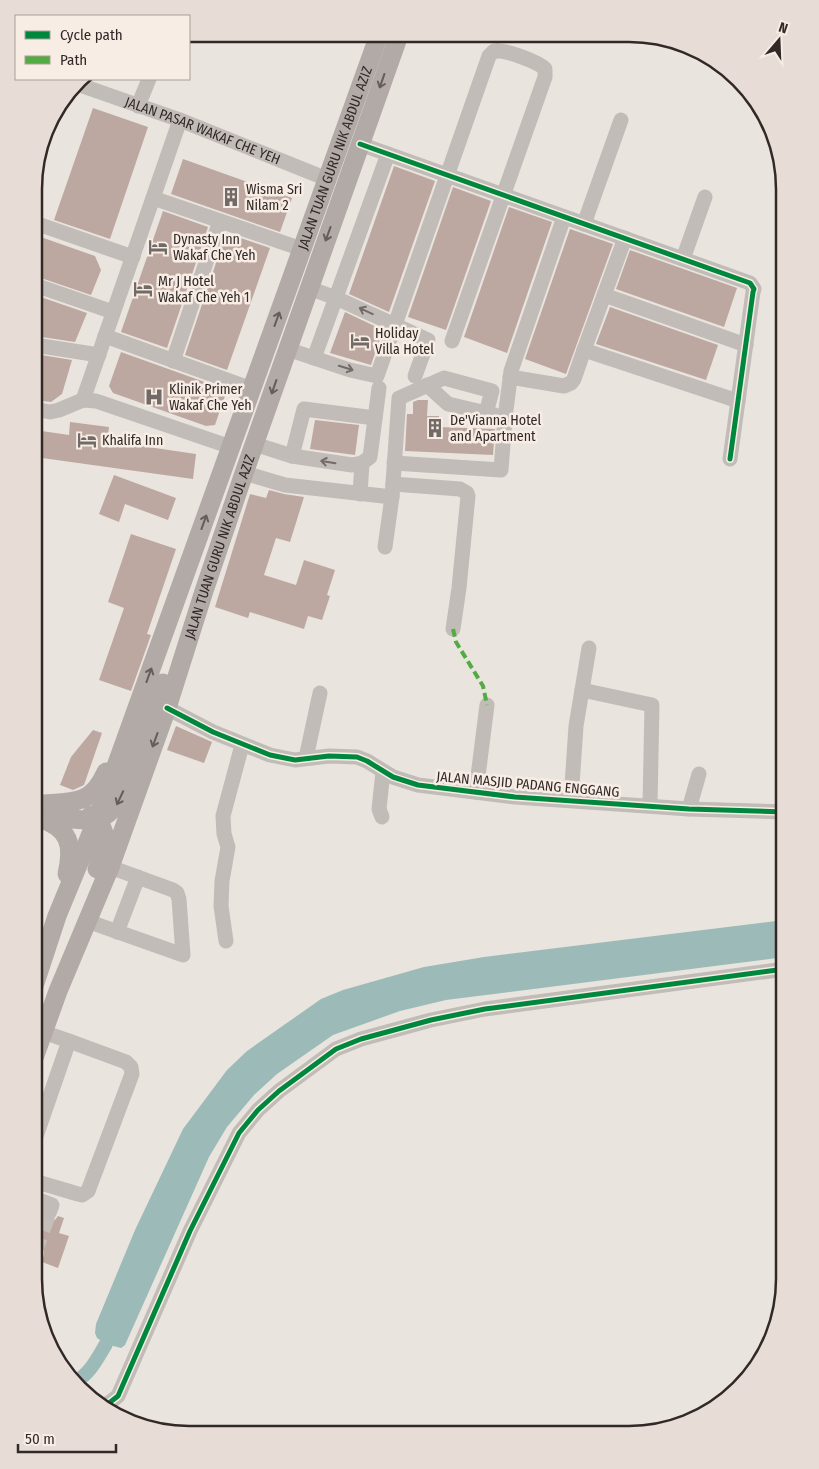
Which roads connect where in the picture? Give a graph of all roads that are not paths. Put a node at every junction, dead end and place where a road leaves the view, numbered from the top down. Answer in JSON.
{"nodes":[{"id":1,"x":376,"y":42,"type":"edge"},
{"id":2,"x":396,"y":42,"type":"edge"},
{"id":3,"x":148,"y":80,"type":"edge"},
{"id":4,"x":85,"y":87,"type":"edge"},
{"id":5,"x":138,"y":106,"type":"junction"},
{"id":6,"x":180,"y":120,"type":"junction"},
{"id":7,"x":621,"y":120,"type":"dead end"},
{"id":8,"x":360,"y":144,"type":"junction"},
{"id":9,"x":388,"y":154,"type":"junction"},
{"id":10,"x":448,"y":175,"type":"junction"},
{"id":11,"x":327,"y":179,"type":"junction"},
{"id":12,"x":504,"y":195,"type":"junction"},
{"id":13,"x":705,"y":197,"type":"dead end"},
{"id":14,"x":153,"y":198,"type":"junction"},
{"id":15,"x":564,"y":217,"type":"junction"},
{"id":16,"x":220,"y":222,"type":"junction"},
{"id":17,"x":584,"y":224,"type":"junction"},
{"id":18,"x":42,"y":225,"type":"edge"},
{"id":19,"x":625,"y":238,"type":"junction"},
{"id":20,"x":302,"y":249,"type":"junction"},
{"id":21,"x":133,"y":257,"type":"junction"},
{"id":22,"x":683,"y":259,"type":"junction"},
{"id":23,"x":42,"y":287,"type":"edge"},
{"id":24,"x":309,"y":288,"type":"junction"},
{"id":25,"x":604,"y":295,"type":"junction"},
{"id":26,"x":336,"y":298,"type":"junction"},
{"id":27,"x":114,"y":312,"type":"junction"},
{"id":28,"x":395,"y":325,"type":"junction"},
{"id":29,"x":105,"y":336,"type":"junction"},
{"id":30,"x":452,"y":340,"type":"dead end"},
{"id":31,"x":746,"y":345,"type":"junction"},
{"id":32,"x":42,"y":347,"type":"edge"},
{"id":33,"x":288,"y":349,"type":"junction"},
{"id":34,"x":584,"y":350,"type":"junction"},
{"id":35,"x":99,"y":355,"type":"junction"},
{"id":36,"x":314,"y":358,"type":"junction"},
{"id":37,"x":173,"y":360,"type":"junction"},
{"id":38,"x":510,"y":378,"type":"junction"},
{"id":39,"x":421,"y":381,"type":"junction"},
{"id":40,"x":378,"y":382,"type":"junction"},
{"id":41,"x":252,"y":389,"type":"junction"},
{"id":42,"x":84,"y":400,"type":"junction"},
{"id":43,"x":738,"y":402,"type":"junction"},
{"id":44,"x":42,"y":410,"type":"edge"},
{"id":45,"x":486,"y":413,"type":"junction"},
{"id":46,"x":375,"y":418,"type":"junction"},
{"id":47,"x":505,"y":418,"type":"junction"},
{"id":48,"x":254,"y":444,"type":"junction"},
{"id":49,"x":231,"y":447,"type":"junction"},
{"id":50,"x":292,"y":456,"type":"junction"},
{"id":51,"x":730,"y":459,"type":"dead end"},
{"id":52,"x":362,"y":463,"type":"junction"},
{"id":53,"x":394,"y":463,"type":"junction"},
{"id":54,"x":244,"y":473,"type":"junction"},
{"id":55,"x":392,"y":490,"type":"junction"},
{"id":56,"x":360,"y":494,"type":"junction"},
{"id":57,"x":385,"y":547,"type":"dead end"},
{"id":58,"x":204,"y":590,"type":"junction"},
{"id":59,"x":453,"y":629,"type":"dead end"},
{"id":60,"x":589,"y":648,"type":"dead end"},
{"id":61,"x":582,"y":690,"type":"junction"},
{"id":62,"x":320,"y":693,"type":"dead end"},
{"id":63,"x":139,"y":704,"type":"junction"},
{"id":64,"x":487,"y":705,"type":"dead end"},
{"id":65,"x":167,"y":708,"type":"junction"},
{"id":66,"x":242,"y":745,"type":"junction"},
{"id":67,"x":306,"y":758,"type":"junction"},
{"id":68,"x":383,"y":772,"type":"junction"},
{"id":69,"x":698,"y":774,"type":"dead end"},
{"id":70,"x":476,"y":792,"type":"junction"},
{"id":71,"x":572,"y":800,"type":"junction"},
{"id":72,"x":650,"y":805,"type":"junction"},
{"id":73,"x":42,"y":808,"type":"edge"},
{"id":74,"x":42,"y":809,"type":"edge"},
{"id":75,"x":689,"y":809,"type":"junction"},
{"id":76,"x":776,"y":812,"type":"edge"},
{"id":77,"x":42,"y":814,"type":"edge"},
{"id":78,"x":382,"y":817,"type":"dead end"},
{"id":79,"x":97,"y":819,"type":"junction"},
{"id":80,"x":110,"y":867,"type":"junction"},
{"id":81,"x":138,"y":877,"type":"junction"},
{"id":82,"x":57,"y":916,"type":"junction"},
{"id":83,"x":87,"y":921,"type":"junction"},
{"id":84,"x":118,"y":932,"type":"junction"},
{"id":85,"x":226,"y":942,"type":"dead end"},
{"id":86,"x":42,"y":960,"type":"edge"},
{"id":87,"x":776,"y":970,"type":"edge"},
{"id":88,"x":58,"y":990,"type":"junction"},
{"id":89,"x":44,"y":1032,"type":"junction"},
{"id":90,"x":42,"y":1037,"type":"edge"},
{"id":91,"x":70,"y":1041,"type":"junction"},
{"id":92,"x":42,"y":1120,"type":"edge"},
{"id":93,"x":42,"y":1183,"type":"edge"},
{"id":94,"x":42,"y":1201,"type":"edge"},
{"id":95,"x":49,"y":1213,"type":"dead end"},
{"id":96,"x":110,"y":1403,"type":"edge"}],
"edges":[{"from":1,"to":11,"type":"main road","name":"JALAN TUAN GURU NIK ABDUL AZIZ"},
{"from":2,"to":8,"type":"main road","name":"JALAN TUAN GURU NIK ABDUL AZIZ","one_way":true},
{"from":3,"to":5,"type":"street"},
{"from":4,"to":5,"type":"street","name":"JALAN PASAR WAKAF CHE YEH"},
{"from":5,"to":6,"type":"street","name":"JALAN PASAR WAKAF CHE YEH"},
{"from":6,"to":11,"type":"street","name":"JALAN PASAR WAKAF CHE YEH"},
{"from":6,"to":14,"type":"street"},
{"from":7,"to":17,"type":"street"},
{"from":8,"to":9,"type":"street"},
{"from":8,"to":24,"type":"main road","name":"JALAN TUAN GURU NIK ABDUL AZIZ","one_way":true},
{"from":9,"to":10,"type":"street"},
{"from":9,"to":26,"type":"street"},
{"from":10,"to":12,"type":"street"},
{"from":10,"to":12,"type":"street"},
{"from":10,"to":28,"type":"street"},
{"from":11,"to":20,"type":"main road","name":"JALAN TUAN GURU NIK ABDUL AZIZ"},
{"from":12,"to":15,"type":"street"},
{"from":12,"to":30,"type":"street"},
{"from":13,"to":22,"type":"street"},
{"from":14,"to":16,"type":"street"},
{"from":14,"to":21,"type":"street"},
{"from":15,"to":17,"type":"street"},
{"from":15,"to":38,"type":"street"},
{"from":16,"to":20,"type":"street"},
{"from":16,"to":37,"type":"street"},
{"from":17,"to":19,"type":"street"},
{"from":18,"to":21,"type":"street"},
{"from":19,"to":22,"type":"street"},
{"from":19,"to":25,"type":"street"},
{"from":41,"to":20,"type":"main road","name":"JALAN TUAN GURU NIK ABDUL AZIZ","one_way":true},
{"from":21,"to":27,"type":"street"},
{"from":22,"to":31,"type":"street"},
{"from":23,"to":27,"type":"street"},
{"from":24,"to":26,"type":"street"},
{"from":24,"to":33,"type":"main road","name":"JALAN TUAN GURU NIK ABDUL AZIZ"},
{"from":25,"to":31,"type":"street"},
{"from":25,"to":34,"type":"street"},
{"from":28,"to":26,"type":"street","one_way":true},
{"from":26,"to":36,"type":"street"},
{"from":27,"to":29,"type":"street"},
{"from":28,"to":39,"type":"street"},
{"from":28,"to":40,"type":"street"},
{"from":29,"to":35,"type":"street"},
{"from":29,"to":37,"type":"street"},
{"from":31,"to":43,"type":"street"},
{"from":32,"to":35,"type":"street"},
{"from":33,"to":36,"type":"street"},
{"from":33,"to":48,"type":"main road","name":"JALAN TUAN GURU NIK ABDUL AZIZ","one_way":true},
{"from":34,"to":38,"type":"street"},
{"from":34,"to":43,"type":"street"},
{"from":35,"to":42,"type":"street"},
{"from":36,"to":40,"type":"street","one_way":true},
{"from":37,"to":41,"type":"street"},
{"from":38,"to":47,"type":"street"},
{"from":39,"to":45,"type":"street"},
{"from":39,"to":45,"type":"street"},
{"from":39,"to":53,"type":"street"},
{"from":40,"to":46,"type":"street"},
{"from":41,"to":49,"type":"main road","name":"JALAN TUAN GURU NIK ABDUL AZIZ"},
{"from":42,"to":44,"type":"street"},
{"from":42,"to":49,"type":"street"},
{"from":43,"to":51,"type":"street"},
{"from":45,"to":47,"type":"street"},
{"from":46,"to":50,"type":"street"},
{"from":46,"to":52,"type":"street"},
{"from":47,"to":53,"type":"street"},
{"from":48,"to":50,"type":"street"},
{"from":48,"to":54,"type":"main road","name":"JALAN TUAN GURU NIK ABDUL AZIZ"},
{"from":63,"to":49,"type":"main road","name":"JALAN TUAN GURU NIK ABDUL AZIZ","one_way":true},
{"from":52,"to":50,"type":"street","one_way":true},
{"from":52,"to":56,"type":"street"},
{"from":53,"to":55,"type":"street"},
{"from":54,"to":56,"type":"street"},
{"from":54,"to":58,"type":"main road","name":"JALAN TUAN GURU NIK ABDUL AZIZ"},
{"from":55,"to":56,"type":"street"},
{"from":55,"to":57,"type":"street"},
{"from":55,"to":59,"type":"street"},
{"from":58,"to":65,"type":"main road","name":"JALAN TUAN GURU NIK ABDUL AZIZ"},
{"from":58,"to":79,"type":"main road","one_way":true},
{"from":60,"to":61,"type":"street"},
{"from":61,"to":71,"type":"street"},
{"from":61,"to":72,"type":"street"},
{"from":62,"to":67,"type":"street"},
{"from":63,"to":73,"type":"main road"},
{"from":63,"to":79,"type":"main road","name":"JALAN TUAN GURU NIK ABDUL AZIZ"},
{"from":64,"to":70,"type":"street"},
{"from":65,"to":66,"type":"street","name":"JALAN MASJID PADANG ENGGANG"},
{"from":65,"to":80,"type":"main road","name":"JALAN TUAN GURU NIK ABDUL AZIZ","one_way":true},
{"from":66,"to":67,"type":"street","name":"JALAN MASJID PADANG ENGGANG"},
{"from":66,"to":85,"type":"street"},
{"from":67,"to":68,"type":"street","name":"JALAN MASJID PADANG ENGGANG"},
{"from":68,"to":70,"type":"street","name":"JALAN MASJID PADANG ENGGANG"},
{"from":68,"to":78,"type":"street"},
{"from":69,"to":75,"type":"street"},
{"from":70,"to":71,"type":"street","name":"JALAN MASJID PADANG ENGGANG"},
{"from":71,"to":72,"type":"street","name":"JALAN MASJID PADANG ENGGANG"},
{"from":72,"to":75,"type":"street","name":"JALAN MASJID PADANG ENGGANG"},
{"from":74,"to":79,"type":"main road"},
{"from":75,"to":76,"type":"street","name":"JALAN MASJID PADANG ENGGANG"},
{"from":77,"to":82,"type":"main road"},
{"from":79,"to":82,"type":"main road","name":"JALAN TUAN GURU NIK ABDUL AZIZ"},
{"from":79,"to":88,"type":"main road"},
{"from":80,"to":81,"type":"street"},
{"from":80,"to":83,"type":"main road","name":"JALAN TUAN GURU NIK ABDUL AZIZ"},
{"from":81,"to":84,"type":"street"},
{"from":81,"to":84,"type":"street"},
{"from":82,"to":86,"type":"main road","name":"JALAN TUAN GURU NIK ABDUL AZIZ"},
{"from":83,"to":84,"type":"street"},
{"from":83,"to":88,"type":"main road","name":"JALAN TUAN GURU NIK ABDUL AZIZ"},
{"from":87,"to":96,"type":"street"},
{"from":88,"to":89,"type":"main road","name":"JALAN TUAN GURU NIK ABDUL AZIZ"},
{"from":89,"to":90,"type":"main road","name":"JALAN TUAN GURU NIK ABDUL AZIZ"},
{"from":89,"to":91,"type":"street"},
{"from":91,"to":92,"type":"street"},
{"from":91,"to":93,"type":"street"},
{"from":94,"to":95,"type":"street"}]}
